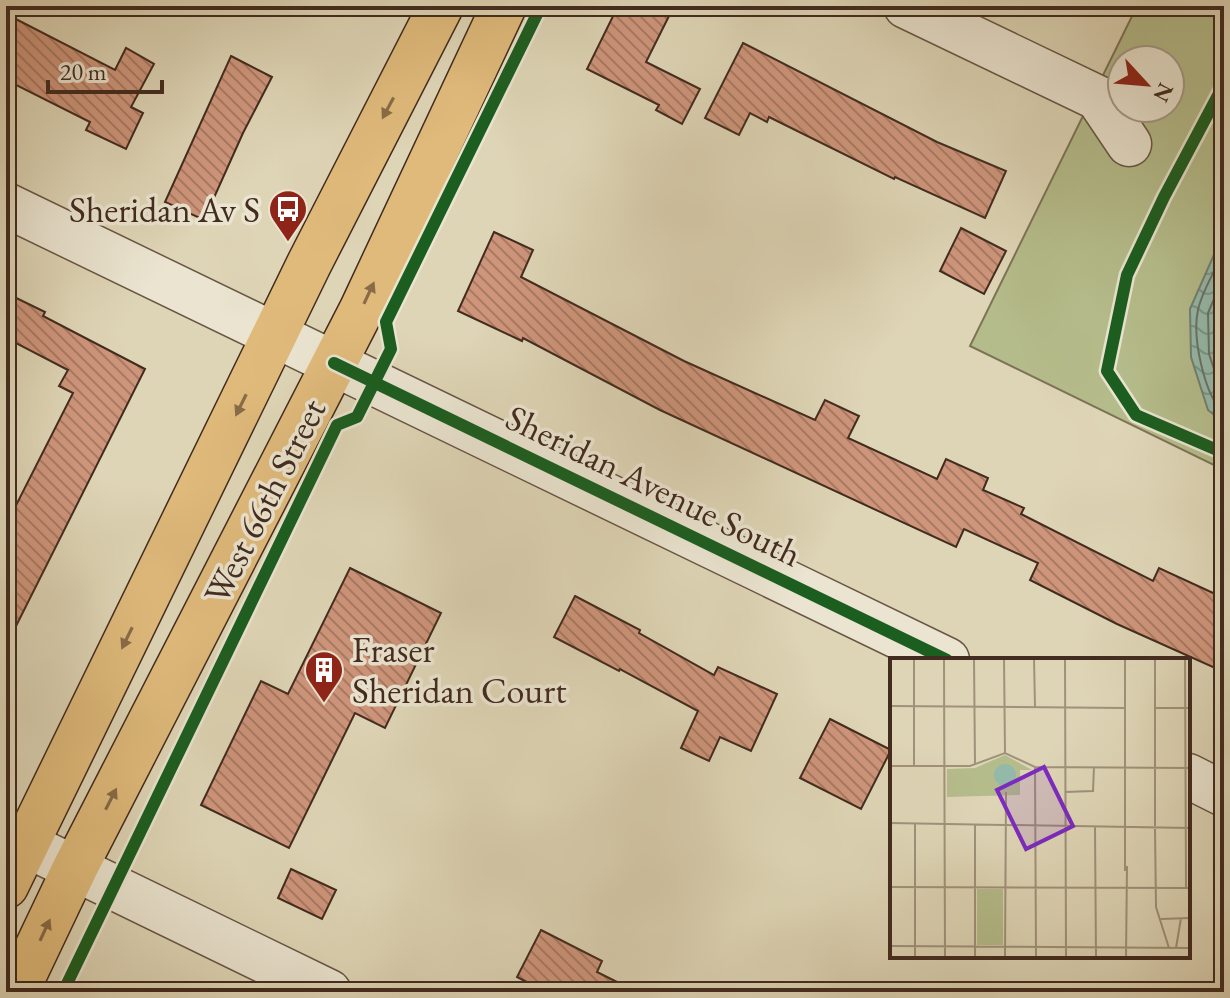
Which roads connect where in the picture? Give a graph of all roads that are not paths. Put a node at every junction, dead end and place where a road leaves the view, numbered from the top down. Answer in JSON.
{"nodes":[{"id":1,"x":441,"y":6,"type":"edge"},
{"id":2,"x":504,"y":6,"type":"edge"},
{"id":3,"x":906,"y":6,"type":"edge"},
{"id":4,"x":1129,"y":144,"type":"dead end"},
{"id":5,"x":6,"y":205,"type":"edge"},
{"id":6,"x":275,"y":334,"type":"junction"},
{"id":7,"x":334,"y":363,"type":"junction"},
{"id":8,"x":943,"y":658,"type":"edge"},
{"id":9,"x":1190,"y":777,"type":"edge"},
{"id":10,"x":1224,"y":794,"type":"edge"},
{"id":11,"x":16,"y":840,"type":"edge"},
{"id":12,"x":75,"y":868,"type":"junction"},
{"id":13,"x":6,"y":886,"type":"edge"},
{"id":14,"x":16,"y":992,"type":"edge"},
{"id":15,"x":329,"y":992,"type":"edge"}],
"edges":[{"from":1,"to":6,"type":"main road","name":"West 66th Street","one_way":true},
{"from":7,"to":2,"type":"main road","name":"West 66th Street","one_way":true},
{"from":3,"to":4,"type":"street"},
{"from":5,"to":6,"type":"street","name":"Sheridan Avenue South"},
{"from":6,"to":7,"type":"street","name":"Sheridan Avenue South"},
{"from":6,"to":11,"type":"main road","name":"West 66th Street","one_way":true},
{"from":7,"to":8,"type":"street","name":"Sheridan Avenue South"},
{"from":12,"to":7,"type":"main road","name":"West 66th Street","one_way":true},
{"from":9,"to":10,"type":"street"},
{"from":11,"to":12,"type":"street"},
{"from":11,"to":13,"type":"main road","name":"West 66th Street"},
{"from":14,"to":12,"type":"main road","name":"West 66th Street","one_way":true},
{"from":12,"to":15,"type":"street"}]}
